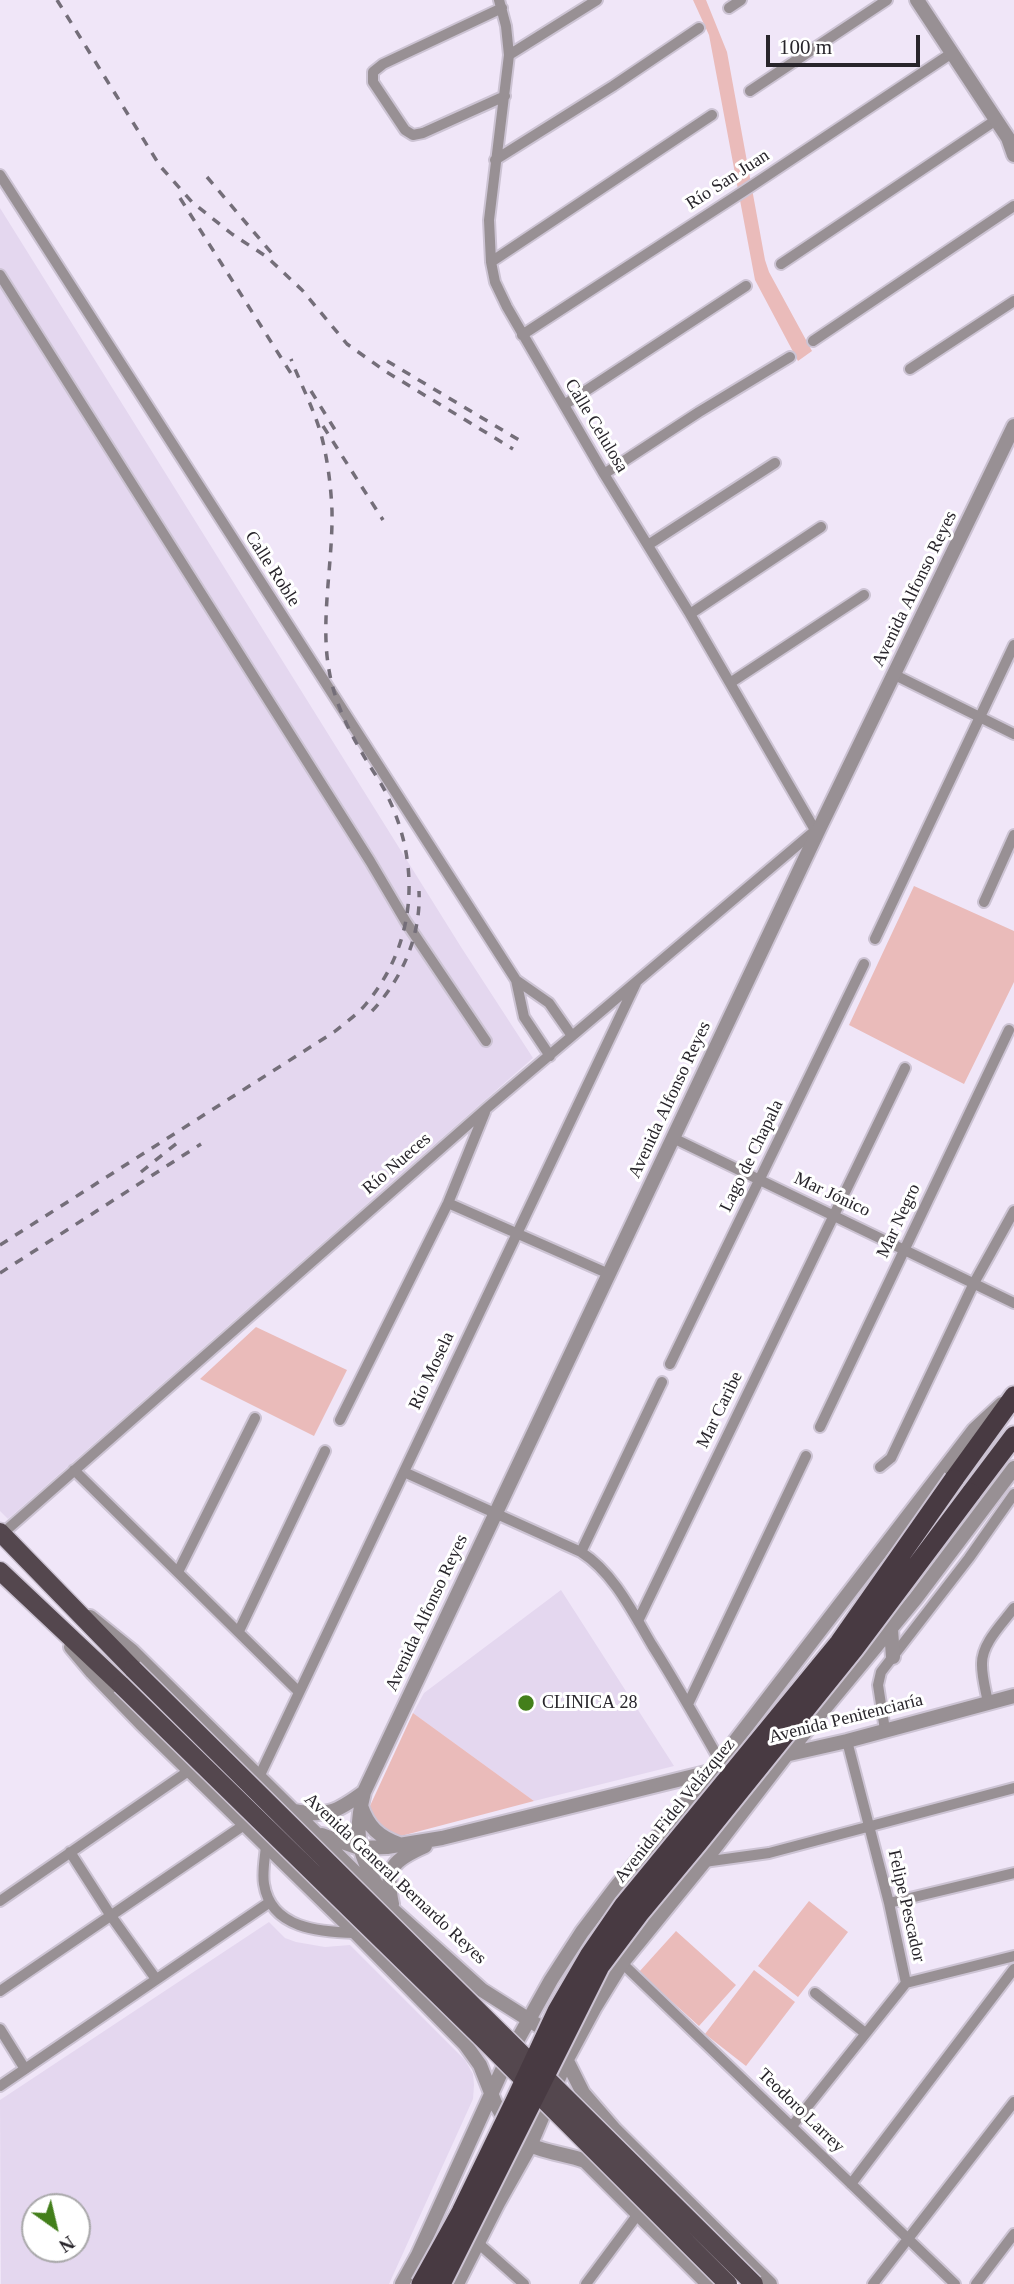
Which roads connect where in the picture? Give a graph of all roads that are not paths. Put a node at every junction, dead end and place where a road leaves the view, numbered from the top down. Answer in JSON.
{"nodes":[{"id":1,"x":597,"y":0,"type":"edge"},
{"id":2,"x":741,"y":0,"type":"edge"},
{"id":3,"x":887,"y":0,"type":"edge"},
{"id":4,"x":917,"y":0,"type":"edge"},
{"id":5,"x":500,"y":4,"type":"edge"},
{"id":6,"x":729,"y":8,"type":"dead end"},
{"id":7,"x":699,"y":28,"type":"dead end"},
{"id":8,"x":952,"y":53,"type":"junction"},
{"id":9,"x":509,"y":55,"type":"junction"},
{"id":10,"x":750,"y":91,"type":"dead end"},
{"id":11,"x":505,"y":96,"type":"junction"},
{"id":12,"x":712,"y":115,"type":"dead end"},
{"id":13,"x":996,"y":120,"type":"junction"},
{"id":14,"x":1011,"y":139,"type":"edge"},
{"id":15,"x":1014,"y":155,"type":"edge"},
{"id":16,"x":495,"y":159,"type":"junction"},
{"id":17,"x":0,"y":175,"type":"edge"},
{"id":18,"x":1014,"y":206,"type":"edge"},
{"id":19,"x":491,"y":262,"type":"junction"},
{"id":20,"x":781,"y":264,"type":"dead end"},
{"id":21,"x":0,"y":275,"type":"edge"},
{"id":22,"x":747,"y":286,"type":"dead end"},
{"id":23,"x":1014,"y":302,"type":"edge"},
{"id":24,"x":522,"y":335,"type":"junction"},
{"id":25,"x":813,"y":341,"type":"dead end"},
{"id":26,"x":790,"y":357,"type":"dead end"},
{"id":27,"x":910,"y":369,"type":"dead end"},
{"id":28,"x":564,"y":405,"type":"junction"},
{"id":29,"x":1014,"y":426,"type":"edge"},
{"id":30,"x":775,"y":463,"type":"dead end"},
{"id":31,"x":604,"y":474,"type":"junction"},
{"id":32,"x":821,"y":527,"type":"dead end"},
{"id":33,"x":648,"y":545,"type":"junction"},
{"id":34,"x":864,"y":595,"type":"dead end"},
{"id":35,"x":690,"y":614,"type":"junction"},
{"id":36,"x":1014,"y":645,"type":"edge"},
{"id":37,"x":894,"y":675,"type":"junction"},
{"id":38,"x":730,"y":683,"type":"junction"},
{"id":39,"x":980,"y":718,"type":"junction"},
{"id":40,"x":1014,"y":734,"type":"edge"},
{"id":41,"x":818,"y":829,"type":"junction"},
{"id":42,"x":1014,"y":835,"type":"edge"},
{"id":43,"x":984,"y":902,"type":"dead end"},
{"id":44,"x":875,"y":939,"type":"dead end"},
{"id":45,"x":864,"y":964,"type":"dead end"},
{"id":46,"x":638,"y":979,"type":"junction"},
{"id":47,"x":516,"y":980,"type":"junction"},
{"id":48,"x":1009,"y":1030,"type":"dead end"},
{"id":49,"x":572,"y":1036,"type":"junction"},
{"id":50,"x":486,"y":1041,"type":"dead end"},
{"id":51,"x":550,"y":1056,"type":"junction"},
{"id":52,"x":905,"y":1068,"type":"dead end"},
{"id":53,"x":486,"y":1108,"type":"junction"},
{"id":54,"x":673,"y":1138,"type":"junction"},
{"id":55,"x":760,"y":1180,"type":"junction"},
{"id":56,"x":448,"y":1203,"type":"junction"},
{"id":57,"x":1014,"y":1211,"type":"edge"},
{"id":58,"x":833,"y":1215,"type":"junction"},
{"id":59,"x":517,"y":1234,"type":"junction"},
{"id":60,"x":905,"y":1249,"type":"junction"},
{"id":61,"x":609,"y":1275,"type":"junction"},
{"id":62,"x":974,"y":1283,"type":"junction"},
{"id":63,"x":1014,"y":1303,"type":"edge"},
{"id":64,"x":670,"y":1364,"type":"dead end"},
{"id":65,"x":662,"y":1382,"type":"dead end"},
{"id":66,"x":1014,"y":1395,"type":"edge"},
{"id":67,"x":256,"y":1418,"type":"dead end"},
{"id":68,"x":340,"y":1420,"type":"dead end"},
{"id":69,"x":820,"y":1427,"type":"dead end"},
{"id":70,"x":1014,"y":1436,"type":"edge"},
{"id":71,"x":325,"y":1451,"type":"dead end"},
{"id":72,"x":806,"y":1456,"type":"dead end"},
{"id":73,"x":880,"y":1467,"type":"dead end"},
{"id":74,"x":1014,"y":1468,"type":"edge"},
{"id":75,"x":74,"y":1469,"type":"junction"},
{"id":76,"x":404,"y":1472,"type":"junction"},
{"id":77,"x":1014,"y":1494,"type":"edge"},
{"id":78,"x":495,"y":1514,"type":"junction"},
{"id":79,"x":1,"y":1533,"type":"edge"},
{"id":80,"x":581,"y":1552,"type":"junction"},
{"id":81,"x":0,"y":1571,"type":"edge"},
{"id":82,"x":178,"y":1572,"type":"junction"},
{"id":83,"x":67,"y":1600,"type":"junction"},
{"id":84,"x":1014,"y":1608,"type":"edge"},
{"id":85,"x":49,"y":1618,"type":"junction"},
{"id":86,"x":638,"y":1621,"type":"junction"},
{"id":87,"x":891,"y":1629,"type":"junction"},
{"id":88,"x":239,"y":1631,"type":"junction"},
{"id":89,"x":893,"y":1657,"type":"junction"},
{"id":90,"x":299,"y":1692,"type":"junction"},
{"id":91,"x":1014,"y":1696,"type":"edge"},
{"id":92,"x":988,"y":1703,"type":"junction"},
{"id":93,"x":688,"y":1704,"type":"junction"},
{"id":94,"x":758,"y":1710,"type":"junction"},
{"id":95,"x":809,"y":1730,"type":"junction"},
{"id":96,"x":885,"y":1730,"type":"junction"},
{"id":97,"x":847,"y":1741,"type":"junction"},
{"id":98,"x":787,"y":1754,"type":"junction"},
{"id":99,"x":720,"y":1761,"type":"junction"},
{"id":100,"x":190,"y":1770,"type":"junction"},
{"id":101,"x":709,"y":1772,"type":"junction"},
{"id":102,"x":259,"y":1777,"type":"junction"},
{"id":103,"x":698,"y":1785,"type":"junction"},
{"id":104,"x":1014,"y":1788,"type":"edge"},
{"id":105,"x":362,"y":1799,"type":"junction"},
{"id":106,"x":744,"y":1808,"type":"junction"},
{"id":107,"x":292,"y":1810,"type":"junction"},
{"id":108,"x":244,"y":1825,"type":"junction"},
{"id":109,"x":869,"y":1825,"type":"junction"},
{"id":110,"x":315,"y":1832,"type":"junction"},
{"id":111,"x":442,"y":1838,"type":"junction"},
{"id":112,"x":401,"y":1844,"type":"junction"},
{"id":113,"x":267,"y":1846,"type":"junction"},
{"id":114,"x":359,"y":1848,"type":"junction"},
{"id":115,"x":70,"y":1852,"type":"junction"},
{"id":116,"x":704,"y":1862,"type":"junction"},
{"id":117,"x":1014,"y":1873,"type":"edge"},
{"id":118,"x":0,"y":1900,"type":"edge"},
{"id":119,"x":270,"y":1902,"type":"junction"},
{"id":120,"x":889,"y":1903,"type":"junction"},
{"id":121,"x":390,"y":1906,"type":"junction"},
{"id":122,"x":111,"y":1916,"type":"junction"},
{"id":123,"x":356,"y":1933,"type":"junction"},
{"id":124,"x":568,"y":1954,"type":"junction"},
{"id":125,"x":1014,"y":1956,"type":"edge"},
{"id":126,"x":622,"y":1963,"type":"junction"},
{"id":127,"x":1014,"y":1969,"type":"edge"},
{"id":128,"x":156,"y":1979,"type":"junction"},
{"id":129,"x":906,"y":1983,"type":"junction"},
{"id":130,"x":482,"y":1990,"type":"junction"},
{"id":131,"x":0,"y":1991,"type":"edge"},
{"id":132,"x":604,"y":1993,"type":"junction"},
{"id":133,"x":815,"y":1993,"type":"dead end"},
{"id":134,"x":529,"y":2019,"type":"junction"},
{"id":135,"x":448,"y":2026,"type":"junction"},
{"id":136,"x":0,"y":2029,"type":"edge"},
{"id":137,"x":865,"y":2033,"type":"junction"},
{"id":138,"x":566,"y":2061,"type":"junction"},
{"id":139,"x":25,"y":2069,"type":"junction"},
{"id":140,"x":0,"y":2085,"type":"edge"},
{"id":141,"x":492,"y":2095,"type":"junction"},
{"id":142,"x":1014,"y":2102,"type":"edge"},
{"id":143,"x":792,"y":2126,"type":"junction"},
{"id":144,"x":615,"y":2130,"type":"junction"},
{"id":145,"x":530,"y":2146,"type":"junction"},
{"id":146,"x":585,"y":2161,"type":"junction"},
{"id":147,"x":453,"y":2177,"type":"junction"},
{"id":148,"x":851,"y":2183,"type":"junction"},
{"id":149,"x":498,"y":2203,"type":"junction"},
{"id":150,"x":638,"y":2214,"type":"junction"},
{"id":151,"x":1014,"y":2234,"type":"edge"},
{"id":152,"x":909,"y":2239,"type":"junction"},
{"id":153,"x":478,"y":2243,"type":"junction"},
{"id":154,"x":402,"y":2284,"type":"edge"},
{"id":155,"x":421,"y":2284,"type":"edge"},
{"id":156,"x":441,"y":2284,"type":"edge"},
{"id":157,"x":457,"y":2284,"type":"edge"},
{"id":158,"x":524,"y":2284,"type":"edge"},
{"id":159,"x":586,"y":2284,"type":"edge"},
{"id":160,"x":708,"y":2284,"type":"edge"},
{"id":161,"x":728,"y":2284,"type":"edge"},
{"id":162,"x":754,"y":2284,"type":"edge"},
{"id":163,"x":770,"y":2284,"type":"edge"},
{"id":164,"x":873,"y":2284,"type":"edge"},
{"id":165,"x":955,"y":2284,"type":"edge"},
{"id":166,"x":976,"y":2284,"type":"edge"}],
"edges":[{"from":1,"to":9,"type":"street"},
{"from":2,"to":6,"type":"street"},
{"from":3,"to":10,"type":"street"},
{"from":4,"to":8,"type":"street"},
{"from":5,"to":9,"type":"street","name":"Calle Celulosa"},
{"from":5,"to":11,"type":"street"},
{"from":7,"to":16,"type":"street"},
{"from":8,"to":13,"type":"street"},
{"from":8,"to":24,"type":"street","name":"Río San Juan"},
{"from":9,"to":11,"type":"street","name":"Calle Celulosa"},
{"from":11,"to":16,"type":"street","name":"Calle Celulosa"},
{"from":12,"to":19,"type":"street"},
{"from":13,"to":14,"type":"street"},
{"from":13,"to":20,"type":"street"},
{"from":14,"to":15,"type":"street"},
{"from":16,"to":19,"type":"street","name":"Calle Celulosa"},
{"from":17,"to":47,"type":"street","name":"Calle Roble"},
{"from":18,"to":25,"type":"street"},
{"from":19,"to":24,"type":"street","name":"Calle Celulosa"},
{"from":21,"to":50,"type":"street"},
{"from":22,"to":28,"type":"street"},
{"from":23,"to":27,"type":"street"},
{"from":24,"to":28,"type":"street","name":"Calle Celulosa"},
{"from":26,"to":31,"type":"street"},
{"from":28,"to":31,"type":"street","name":"Calle Celulosa"},
{"from":29,"to":37,"type":"street","name":"Avenida Alfonso Reyes"},
{"from":30,"to":33,"type":"street"},
{"from":31,"to":33,"type":"street","name":"Calle Celulosa"},
{"from":32,"to":35,"type":"street"},
{"from":33,"to":35,"type":"street","name":"Calle Celulosa"},
{"from":34,"to":38,"type":"street"},
{"from":35,"to":38,"type":"street","name":"Calle Celulosa"},
{"from":36,"to":39,"type":"street"},
{"from":37,"to":39,"type":"street"},
{"from":37,"to":41,"type":"street","name":"Avenida Alfonso Reyes"},
{"from":38,"to":41,"type":"street","name":"Calle Celulosa"},
{"from":39,"to":40,"type":"street"},
{"from":39,"to":44,"type":"street"},
{"from":41,"to":46,"type":"street","name":"Río Nueces"},
{"from":41,"to":54,"type":"street","name":"Avenida Alfonso Reyes"},
{"from":42,"to":43,"type":"street"},
{"from":45,"to":55,"type":"street","name":"Lago de Chapala"},
{"from":46,"to":49,"type":"street","name":"Río Nueces"},
{"from":46,"to":59,"type":"street","name":"Río Mosela"},
{"from":47,"to":49,"type":"street","name":"Calle Roble"},
{"from":47,"to":51,"type":"street","name":"Calle Roble"},
{"from":48,"to":60,"type":"street","name":"Mar Negro"},
{"from":49,"to":51,"type":"street","name":"Río Nueces"},
{"from":51,"to":53,"type":"street","name":"Río Nueces"},
{"from":52,"to":58,"type":"street","name":"Mar Caribe"},
{"from":53,"to":56,"type":"street"},
{"from":53,"to":75,"type":"street","name":"Río Nueces"},
{"from":54,"to":55,"type":"street","name":"Mar Jónico"},
{"from":54,"to":61,"type":"street","name":"Avenida Alfonso Reyes"},
{"from":55,"to":58,"type":"street","name":"Mar Jónico"},
{"from":55,"to":64,"type":"street","name":"Lago de Chapala"},
{"from":56,"to":59,"type":"street"},
{"from":56,"to":68,"type":"street"},
{"from":57,"to":62,"type":"street"},
{"from":58,"to":60,"type":"street","name":"Mar Jónico"},
{"from":58,"to":86,"type":"street","name":"Mar Caribe"},
{"from":59,"to":61,"type":"street"},
{"from":59,"to":76,"type":"street","name":"Río Mosela"},
{"from":60,"to":62,"type":"street","name":"Mar Jónico"},
{"from":60,"to":69,"type":"street","name":"Mar Negro"},
{"from":61,"to":78,"type":"street","name":"Avenida Alfonso Reyes"},
{"from":62,"to":63,"type":"street","name":"Mar Jónico"},
{"from":62,"to":73,"type":"street"},
{"from":65,"to":80,"type":"street"},
{"from":66,"to":94,"type":"street"},
{"from":66,"to":155,"type":"highway","name":"Avenida Fidel Velázquez","bridge":true},
{"from":67,"to":82,"type":"street"},
{"from":70,"to":156,"type":"highway","name":"Avenida Fidel Velázquez","bridge":true},
{"from":71,"to":88,"type":"street"},
{"from":72,"to":93,"type":"street"},
{"from":74,"to":87,"type":"street"},
{"from":75,"to":79,"type":"street","name":"Río Nueces"},
{"from":75,"to":82,"type":"street"},
{"from":76,"to":78,"type":"street"},
{"from":76,"to":90,"type":"street","name":"Río Mosela"},
{"from":77,"to":89,"type":"street"},
{"from":78,"to":80,"type":"street"},
{"from":78,"to":105,"type":"street","name":"Avenida Alfonso Reyes"},
{"from":79,"to":83,"type":"main road","name":"Avenida General Bernardo Reyes"},
{"from":80,"to":86,"type":"street"},
{"from":81,"to":85,"type":"main road"},
{"from":82,"to":88,"type":"street"},
{"from":83,"to":102,"type":"street","name":"Avenida General Bernardo Reyes"},
{"from":83,"to":162,"type":"main road","name":"Avenida General Bernardo Reyes","bridge":true},
{"from":84,"to":92,"type":"street"},
{"from":85,"to":100,"type":"street"},
{"from":85,"to":161,"type":"main road","bridge":true},
{"from":86,"to":93,"type":"street"},
{"from":87,"to":89,"type":"street"},
{"from":87,"to":95,"type":"street"},
{"from":88,"to":90,"type":"street"},
{"from":89,"to":96,"type":"street"},
{"from":90,"to":102,"type":"street","name":"Río Mosela"},
{"from":91,"to":92,"type":"street","name":"Avenida Penitenciaría"},
{"from":92,"to":96,"type":"street","name":"Avenida Penitenciaría"},
{"from":93,"to":99,"type":"street"},
{"from":94,"to":95,"type":"street"},
{"from":94,"to":99,"type":"street"},
{"from":95,"to":98,"type":"street"},
{"from":96,"to":97,"type":"street","name":"Avenida Penitenciaría"},
{"from":97,"to":98,"type":"street","name":"Avenida Penitenciaría"},
{"from":97,"to":109,"type":"street","name":"Felipe Pescador"},
{"from":98,"to":101,"type":"street","name":"Avenida Penitenciaría"},
{"from":98,"to":106,"type":"street"},
{"from":99,"to":101,"type":"street"},
{"from":100,"to":108,"type":"street"},
{"from":100,"to":115,"type":"street"},
{"from":101,"to":103,"type":"street"},
{"from":101,"to":111,"type":"street","name":"Avenida Penitenciaría"},
{"from":102,"to":107,"type":"street","name":"Avenida General Bernardo Reyes"},
{"from":103,"to":106,"type":"street"},
{"from":103,"to":124,"type":"street"},
{"from":104,"to":109,"type":"street"},
{"from":105,"to":107,"type":"street"},
{"from":105,"to":112,"type":"street"},
{"from":105,"to":114,"type":"street","name":"Avenida Alfonso Reyes"},
{"from":106,"to":116,"type":"street"},
{"from":107,"to":110,"type":"street","name":"Avenida General Bernardo Reyes"},
{"from":108,"to":113,"type":"street"},
{"from":108,"to":122,"type":"street"},
{"from":109,"to":116,"type":"street"},
{"from":109,"to":120,"type":"street","name":"Felipe Pescador"},
{"from":110,"to":114,"type":"street","name":"Avenida Penitenciaría"},
{"from":110,"to":121,"type":"street","name":"Avenida General Bernardo Reyes"},
{"from":111,"to":112,"type":"street","name":"Avenida Penitenciaría"},
{"from":111,"to":121,"type":"street","name":"Avenida Penitenciaría"},
{"from":112,"to":114,"type":"street","name":"Avenida Penitenciaría"},
{"from":113,"to":119,"type":"street"},
{"from":113,"to":123,"type":"street"},
{"from":114,"to":121,"type":"street","name":"Avenida Alfonso Reyes"},
{"from":115,"to":118,"type":"street"},
{"from":115,"to":122,"type":"street"},
{"from":116,"to":126,"type":"street"},
{"from":117,"to":120,"type":"street"},
{"from":119,"to":123,"type":"street"},
{"from":119,"to":128,"type":"street"},
{"from":120,"to":129,"type":"street","name":"Felipe Pescador"},
{"from":121,"to":130,"type":"street","name":"Avenida General Bernardo Reyes"},
{"from":122,"to":128,"type":"street"},
{"from":122,"to":131,"type":"street"},
{"from":123,"to":135,"type":"street"},
{"from":124,"to":132,"type":"street"},
{"from":124,"to":134,"type":"street"},
{"from":125,"to":129,"type":"street"},
{"from":126,"to":132,"type":"street"},
{"from":126,"to":143,"type":"street","name":"Teodoro Larrey"},
{"from":127,"to":148,"type":"street"},
{"from":128,"to":139,"type":"street"},
{"from":129,"to":137,"type":"street","name":"Felipe Pescador"},
{"from":130,"to":134,"type":"street","name":"Avenida General Bernardo Reyes"},
{"from":130,"to":135,"type":"street"},
{"from":132,"to":138,"type":"street"},
{"from":133,"to":137,"type":"street"},
{"from":134,"to":138,"type":"street","name":"Avenida General Bernardo Reyes"},
{"from":134,"to":141,"type":"street"},
{"from":135,"to":141,"type":"street"},
{"from":136,"to":139,"type":"street"},
{"from":137,"to":143,"type":"street","name":"Felipe Pescador"},
{"from":138,"to":144,"type":"street","name":"Avenida General Bernardo Reyes"},
{"from":138,"to":145,"type":"street"},
{"from":139,"to":140,"type":"street"},
{"from":141,"to":145,"type":"street"},
{"from":141,"to":147,"type":"street"},
{"from":142,"to":152,"type":"street"},
{"from":143,"to":148,"type":"street","name":"Teodoro Larrey"},
{"from":144,"to":146,"type":"street"},
{"from":144,"to":163,"type":"street","name":"Avenida General Bernardo Reyes"},
{"from":145,"to":146,"type":"street"},
{"from":145,"to":149,"type":"street"},
{"from":146,"to":150,"type":"street"},
{"from":147,"to":149,"type":"street"},
{"from":147,"to":154,"type":"street"},
{"from":148,"to":152,"type":"street","name":"Teodoro Larrey"},
{"from":149,"to":153,"type":"street"},
{"from":150,"to":159,"type":"street"},
{"from":150,"to":160,"type":"street"},
{"from":151,"to":166,"type":"street"},
{"from":152,"to":164,"type":"street"},
{"from":152,"to":165,"type":"street","name":"Teodoro Larrey"},
{"from":153,"to":157,"type":"street"},
{"from":153,"to":158,"type":"street"}]}
